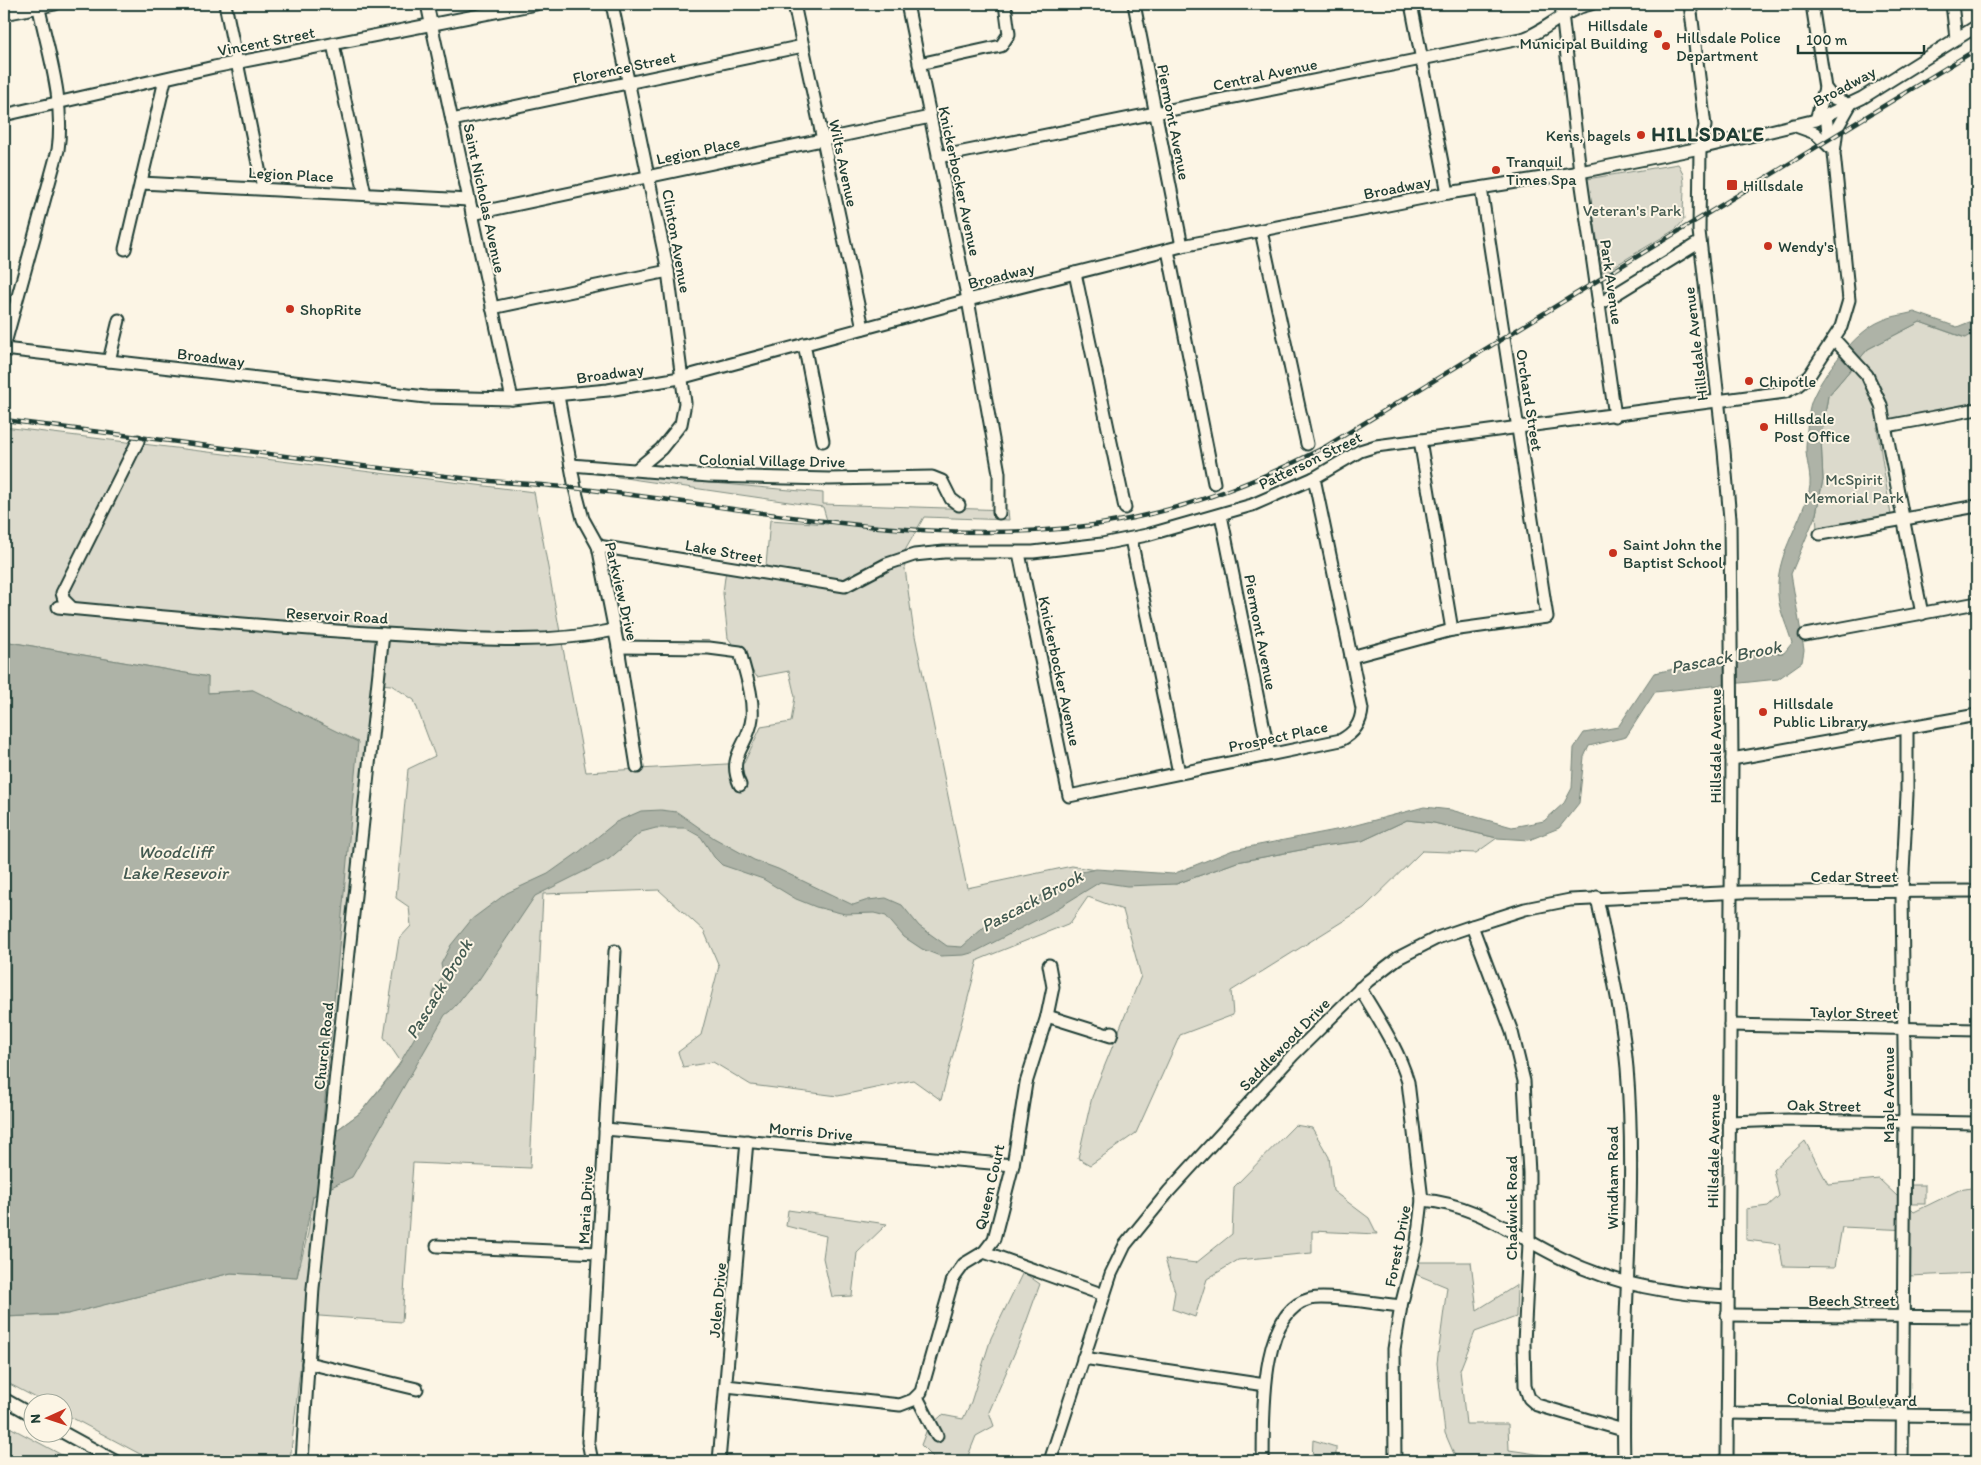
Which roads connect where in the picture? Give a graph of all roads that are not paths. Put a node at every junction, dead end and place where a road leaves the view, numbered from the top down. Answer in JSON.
{"nodes":[{"id":1,"x":55,"y":4,"type":"edge"},
{"id":2,"x":225,"y":4,"type":"edge"},
{"id":3,"x":428,"y":4,"type":"edge"},
{"id":4,"x":536,"y":4,"type":"edge"},
{"id":5,"x":612,"y":4,"type":"edge"},
{"id":6,"x":794,"y":4,"type":"edge"},
{"id":7,"x":907,"y":4,"type":"edge"},
{"id":8,"x":1005,"y":4,"type":"edge"},
{"id":9,"x":1134,"y":4,"type":"edge"},
{"id":10,"x":1411,"y":4,"type":"edge"},
{"id":11,"x":1591,"y":4,"type":"edge"},
{"id":12,"x":1690,"y":4,"type":"edge"},
{"id":13,"x":1812,"y":4,"type":"edge"},
{"id":14,"x":1952,"y":4,"type":"edge"},
{"id":15,"x":39,"y":5,"type":"edge"},
{"id":16,"x":1562,"y":9,"type":"edge"},
{"id":17,"x":4,"y":14,"type":"edge"},
{"id":18,"x":432,"y":26,"type":"junction"},
{"id":19,"x":1977,"y":26,"type":"edge"},
{"id":20,"x":1956,"y":38,"type":"junction"},
{"id":21,"x":334,"y":44,"type":"junction"},
{"id":22,"x":803,"y":46,"type":"junction"},
{"id":23,"x":1422,"y":58,"type":"junction"},
{"id":24,"x":237,"y":63,"type":"junction"},
{"id":25,"x":919,"y":64,"type":"junction"},
{"id":26,"x":165,"y":80,"type":"junction"},
{"id":27,"x":628,"y":83,"type":"junction"},
{"id":28,"x":1825,"y":88,"type":"junction"},
{"id":29,"x":59,"y":103,"type":"junction"},
{"id":30,"x":1850,"y":104,"type":"junction"},
{"id":31,"x":1156,"y":113,"type":"junction"},
{"id":32,"x":4,"y":115,"type":"edge"},
{"id":33,"x":930,"y":117,"type":"junction"},
{"id":34,"x":1821,"y":118,"type":"junction"},
{"id":35,"x":452,"y":120,"type":"junction"},
{"id":36,"x":1793,"y":125,"type":"junction"},
{"id":37,"x":823,"y":140,"type":"junction"},
{"id":38,"x":1700,"y":148,"type":"junction"},
{"id":39,"x":1832,"y":150,"type":"junction"},
{"id":40,"x":938,"y":157,"type":"junction"},
{"id":41,"x":1580,"y":172,"type":"junction"},
{"id":42,"x":648,"y":177,"type":"junction"},
{"id":43,"x":141,"y":183,"type":"junction"},
{"id":44,"x":263,"y":188,"type":"junction"},
{"id":45,"x":1481,"y":188,"type":"junction"},
{"id":46,"x":1448,"y":193,"type":"junction"},
{"id":47,"x":365,"y":194,"type":"junction"},
{"id":48,"x":469,"y":200,"type":"junction"},
{"id":49,"x":472,"y":214,"type":"junction"},
{"id":50,"x":1260,"y":230,"type":"junction"},
{"id":51,"x":1700,"y":242,"type":"junction"},
{"id":52,"x":1182,"y":246,"type":"junction"},
{"id":53,"x":125,"y":250,"type":"dead end"},
{"id":54,"x":1168,"y":250,"type":"junction"},
{"id":55,"x":668,"y":271,"type":"junction"},
{"id":56,"x":1075,"y":273,"type":"junction"},
{"id":57,"x":968,"y":300,"type":"junction"},
{"id":58,"x":1598,"y":305,"type":"junction"},
{"id":59,"x":492,"y":308,"type":"junction"},
{"id":60,"x":119,"y":320,"type":"dead end"},
{"id":61,"x":863,"y":328,"type":"junction"},
{"id":62,"x":1834,"y":339,"type":"junction"},
{"id":63,"x":804,"y":344,"type":"junction"},
{"id":64,"x":4,"y":348,"type":"edge"},
{"id":65,"x":109,"y":361,"type":"junction"},
{"id":66,"x":680,"y":378,"type":"junction"},
{"id":67,"x":558,"y":396,"type":"junction"},
{"id":68,"x":512,"y":399,"type":"junction"},
{"id":69,"x":1719,"y":401,"type":"junction"},
{"id":70,"x":1977,"y":409,"type":"edge"},
{"id":71,"x":1615,"y":416,"type":"junction"},
{"id":72,"x":1887,"y":426,"type":"junction"},
{"id":73,"x":1518,"y":427,"type":"junction"},
{"id":74,"x":1420,"y":440,"type":"junction"},
{"id":75,"x":138,"y":441,"type":"dead end"},
{"id":76,"x":823,"y":441,"type":"dead end"},
{"id":77,"x":1307,"y":444,"type":"dead end"},
{"id":78,"x":571,"y":465,"type":"junction"},
{"id":79,"x":637,"y":470,"type":"junction"},
{"id":80,"x":1314,"y":478,"type":"junction"},
{"id":81,"x":1214,"y":483,"type":"dead end"},
{"id":82,"x":959,"y":505,"type":"dead end"},
{"id":83,"x":1977,"y":506,"type":"edge"},
{"id":84,"x":1125,"y":508,"type":"dead end"},
{"id":85,"x":999,"y":513,"type":"dead end"},
{"id":86,"x":1221,"y":515,"type":"junction"},
{"id":87,"x":1904,"y":519,"type":"junction"},
{"id":88,"x":1820,"y":534,"type":"dead end"},
{"id":89,"x":1131,"y":538,"type":"junction"},
{"id":90,"x":598,"y":546,"type":"junction"},
{"id":91,"x":1019,"y":553,"type":"junction"},
{"id":92,"x":845,"y":586,"type":"joint"},
{"id":93,"x":1977,"y":603,"type":"edge"},
{"id":94,"x":58,"y":607,"type":"dead end"},
{"id":95,"x":72,"y":608,"type":"junction"},
{"id":96,"x":1922,"y":614,"type":"junction"},
{"id":97,"x":614,"y":630,"type":"junction"},
{"id":98,"x":1452,"y":630,"type":"junction"},
{"id":99,"x":383,"y":634,"type":"junction"},
{"id":100,"x":1806,"y":635,"type":"dead end"},
{"id":101,"x":618,"y":648,"type":"junction"},
{"id":102,"x":1352,"y":657,"type":"junction"},
{"id":103,"x":1977,"y":715,"type":"edge"},
{"id":104,"x":1907,"y":729,"type":"junction"},
{"id":105,"x":1269,"y":754,"type":"junction"},
{"id":106,"x":1732,"y":760,"type":"junction"},
{"id":107,"x":637,"y":768,"type":"dead end"},
{"id":108,"x":1179,"y":773,"type":"junction"},
{"id":109,"x":740,"y":785,"type":"dead end"},
{"id":110,"x":1069,"y":796,"type":"joint"},
{"id":111,"x":1977,"y":891,"type":"edge"},
{"id":112,"x":1731,"y":892,"type":"junction"},
{"id":113,"x":1902,"y":893,"type":"junction"},
{"id":114,"x":1597,"y":897,"type":"junction"},
{"id":115,"x":1472,"y":926,"type":"junction"},
{"id":116,"x":616,"y":951,"type":"dead end"},
{"id":117,"x":1050,"y":964,"type":"dead end"},
{"id":118,"x":1360,"y":988,"type":"junction"},
{"id":119,"x":1047,"y":1016,"type":"junction"},
{"id":120,"x":1730,"y":1025,"type":"junction"},
{"id":121,"x":1904,"y":1029,"type":"junction"},
{"id":122,"x":1977,"y":1030,"type":"edge"},
{"id":123,"x":1112,"y":1032,"type":"dead end"},
{"id":124,"x":1729,"y":1122,"type":"junction"},
{"id":125,"x":1905,"y":1122,"type":"junction"},
{"id":126,"x":1977,"y":1123,"type":"edge"},
{"id":127,"x":605,"y":1129,"type":"junction"},
{"id":128,"x":747,"y":1142,"type":"junction"},
{"id":129,"x":1013,"y":1164,"type":"junction"},
{"id":130,"x":1422,"y":1200,"type":"junction"},
{"id":131,"x":1529,"y":1242,"type":"junction"},
{"id":132,"x":437,"y":1246,"type":"dead end"},
{"id":133,"x":984,"y":1252,"type":"junction"},
{"id":134,"x":598,"y":1253,"type":"junction"},
{"id":135,"x":1628,"y":1284,"type":"junction"},
{"id":136,"x":1104,"y":1295,"type":"junction"},
{"id":137,"x":1727,"y":1296,"type":"junction"},
{"id":138,"x":1401,"y":1306,"type":"junction"},
{"id":139,"x":1727,"y":1315,"type":"junction"},
{"id":140,"x":1904,"y":1316,"type":"junction"},
{"id":141,"x":1977,"y":1317,"type":"edge"},
{"id":142,"x":1083,"y":1358,"type":"junction"},
{"id":143,"x":308,"y":1363,"type":"junction"},
{"id":144,"x":1264,"y":1384,"type":"junction"},
{"id":145,"x":726,"y":1386,"type":"junction"},
{"id":146,"x":417,"y":1389,"type":"dead end"},
{"id":147,"x":917,"y":1397,"type":"junction"},
{"id":148,"x":4,"y":1399,"type":"edge"},
{"id":149,"x":22,"y":1409,"type":"edge"},
{"id":150,"x":1727,"y":1413,"type":"junction"},
{"id":151,"x":1902,"y":1415,"type":"junction"},
{"id":152,"x":1977,"y":1416,"type":"edge"},
{"id":153,"x":1623,"y":1430,"type":"junction"},
{"id":154,"x":937,"y":1436,"type":"dead end"},
{"id":155,"x":72,"y":1437,"type":"edge"},
{"id":156,"x":115,"y":1461,"type":"edge"},
{"id":157,"x":302,"y":1461,"type":"edge"},
{"id":158,"x":592,"y":1461,"type":"edge"},
{"id":159,"x":719,"y":1461,"type":"edge"},
{"id":160,"x":1050,"y":1461,"type":"edge"},
{"id":161,"x":1263,"y":1461,"type":"edge"},
{"id":162,"x":1395,"y":1461,"type":"edge"},
{"id":163,"x":1624,"y":1461,"type":"edge"},
{"id":164,"x":1727,"y":1461,"type":"edge"},
{"id":165,"x":1902,"y":1461,"type":"edge"}],
"edges":[{"from":1,"to":15,"type":"street"},
{"from":2,"to":24,"type":"street"},
{"from":3,"to":18,"type":"street","name":"Saint Nicholas Avenue"},
{"from":4,"to":18,"type":"street","name":"Vincent Street"},
{"from":5,"to":27,"type":"street","name":"Clinton Avenue"},
{"from":6,"to":22,"type":"street","name":"Wilts Avenue"},
{"from":7,"to":25,"type":"street","name":"Knickerbocker Avenue"},
{"from":8,"to":25,"type":"street"},
{"from":9,"to":31,"type":"street","name":"Piermont Avenue"},
{"from":10,"to":23,"type":"street"},
{"from":11,"to":16,"type":"street","name":"Central Avenue"},
{"from":12,"to":38,"type":"street","name":"Hillsdale Avenue"},
{"from":13,"to":28,"type":"street"},
{"from":14,"to":20,"type":"street"},
{"from":15,"to":17,"type":"street"},
{"from":15,"to":29,"type":"street"},
{"from":16,"to":23,"type":"street","name":"Central Avenue"},
{"from":16,"to":41,"type":"street","name":"Park Avenue"},
{"from":18,"to":21,"type":"street","name":"Vincent Street"},
{"from":18,"to":35,"type":"street","name":"Saint Nicholas Avenue"},
{"from":19,"to":20,"type":"street","name":"Broadway"},
{"from":20,"to":30,"type":"street","name":"Broadway"},
{"from":21,"to":24,"type":"street","name":"Vincent Street"},
{"from":21,"to":47,"type":"street"},
{"from":22,"to":27,"type":"street","name":"Florence Street"},
{"from":22,"to":37,"type":"street","name":"Wilts Avenue"},
{"from":23,"to":31,"type":"street","name":"Central Avenue"},
{"from":23,"to":46,"type":"street"},
{"from":24,"to":26,"type":"street","name":"Vincent Street"},
{"from":24,"to":44,"type":"street"},
{"from":25,"to":33,"type":"street","name":"Knickerbocker Avenue"},
{"from":26,"to":29,"type":"street","name":"Vincent Street"},
{"from":26,"to":43,"type":"street"},
{"from":27,"to":35,"type":"street","name":"Florence Street"},
{"from":27,"to":42,"type":"street","name":"Clinton Avenue"},
{"from":28,"to":30,"type":"street"},
{"from":28,"to":34,"type":"street"},
{"from":29,"to":32,"type":"street","name":"Vincent Street"},
{"from":29,"to":64,"type":"street"},
{"from":30,"to":34,"type":"street","name":"Broadway"},
{"from":30,"to":39,"type":"street"},
{"from":31,"to":40,"type":"street","name":"Central Avenue"},
{"from":31,"to":52,"type":"street","name":"Piermont Avenue"},
{"from":33,"to":37,"type":"street","name":"Legion Place"},
{"from":33,"to":40,"type":"street","name":"Knickerbocker Avenue"},
{"from":34,"to":36,"type":"street","name":"Broadway"},
{"from":34,"to":39,"type":"street"},
{"from":35,"to":48,"type":"street","name":"Saint Nicholas Avenue"},
{"from":36,"to":38,"type":"street","name":"Broadway"},
{"from":36,"to":39,"type":"street"},
{"from":37,"to":42,"type":"street","name":"Legion Place"},
{"from":37,"to":61,"type":"street","name":"Wilts Avenue"},
{"from":38,"to":41,"type":"street","name":"Broadway"},
{"from":38,"to":51,"type":"street","name":"Hillsdale Avenue"},
{"from":39,"to":62,"type":"street"},
{"from":40,"to":57,"type":"street","name":"Knickerbocker Avenue"},
{"from":41,"to":45,"type":"street","name":"Broadway"},
{"from":41,"to":58,"type":"street","name":"Park Avenue"},
{"from":42,"to":49,"type":"street","name":"Legion Place"},
{"from":42,"to":55,"type":"street","name":"Clinton Avenue"},
{"from":43,"to":44,"type":"street","name":"Legion Place"},
{"from":43,"to":53,"type":"street"},
{"from":44,"to":47,"type":"street","name":"Legion Place"},
{"from":45,"to":46,"type":"street","name":"Broadway"},
{"from":45,"to":73,"type":"street","name":"Orchard Street"},
{"from":46,"to":50,"type":"street","name":"Broadway"},
{"from":47,"to":48,"type":"street","name":"Legion Place"},
{"from":48,"to":49,"type":"street","name":"Saint Nicholas Avenue"},
{"from":49,"to":59,"type":"street","name":"Saint Nicholas Avenue"},
{"from":50,"to":52,"type":"street","name":"Broadway"},
{"from":50,"to":77,"type":"street"},
{"from":51,"to":58,"type":"street"},
{"from":51,"to":69,"type":"street","name":"Hillsdale Avenue"},
{"from":52,"to":54,"type":"street","name":"Broadway"},
{"from":54,"to":56,"type":"street","name":"Broadway"},
{"from":54,"to":81,"type":"street"},
{"from":55,"to":59,"type":"street"},
{"from":55,"to":66,"type":"street","name":"Clinton Avenue"},
{"from":56,"to":57,"type":"street","name":"Broadway"},
{"from":56,"to":84,"type":"street"},
{"from":57,"to":61,"type":"street","name":"Broadway"},
{"from":57,"to":85,"type":"street","name":"Knickerbocker Avenue"},
{"from":58,"to":71,"type":"street","name":"Park Avenue"},
{"from":59,"to":68,"type":"street","name":"Saint Nicholas Avenue"},
{"from":60,"to":65,"type":"street"},
{"from":61,"to":63,"type":"street","name":"Broadway"},
{"from":62,"to":69,"type":"street","name":"Patterson Street"},
{"from":62,"to":72,"type":"street"},
{"from":63,"to":66,"type":"street","name":"Broadway"},
{"from":63,"to":76,"type":"street"},
{"from":64,"to":65,"type":"street","name":"Broadway"},
{"from":65,"to":68,"type":"street","name":"Broadway"},
{"from":66,"to":67,"type":"street","name":"Broadway"},
{"from":66,"to":79,"type":"street","name":"Clinton Avenue"},
{"from":67,"to":68,"type":"street","name":"Broadway"},
{"from":67,"to":78,"type":"street","name":"Parkview Drive"},
{"from":69,"to":71,"type":"street","name":"Patterson Street"},
{"from":69,"to":106,"type":"street","name":"Hillsdale Avenue"},
{"from":70,"to":72,"type":"street"},
{"from":71,"to":73,"type":"street","name":"Patterson Street"},
{"from":72,"to":87,"type":"street"},
{"from":73,"to":74,"type":"street","name":"Patterson Street"},
{"from":73,"to":98,"type":"street","name":"Orchard Street"},
{"from":74,"to":80,"type":"street","name":"Patterson Street"},
{"from":74,"to":98,"type":"street"},
{"from":75,"to":95,"type":"street"},
{"from":78,"to":79,"type":"street","name":"Colonial Village Drive"},
{"from":78,"to":90,"type":"street","name":"Parkview Drive"},
{"from":79,"to":82,"type":"street","name":"Colonial Village Drive"},
{"from":80,"to":86,"type":"street","name":"Patterson Street"},
{"from":80,"to":102,"type":"street","name":"Prospect Place"},
{"from":83,"to":87,"type":"street"},
{"from":86,"to":89,"type":"street","name":"Patterson Street"},
{"from":86,"to":105,"type":"street","name":"Piermont Avenue"},
{"from":87,"to":88,"type":"street"},
{"from":87,"to":96,"type":"street"},
{"from":89,"to":91,"type":"street","name":"Patterson Street"},
{"from":89,"to":108,"type":"street"},
{"from":90,"to":92,"type":"street","name":"Lake Street"},
{"from":90,"to":97,"type":"street","name":"Parkview Drive"},
{"from":91,"to":92,"type":"street","name":"Patterson Street"},
{"from":91,"to":110,"type":"street","name":"Knickerbocker Avenue"},
{"from":93,"to":96,"type":"street"},
{"from":94,"to":95,"type":"street","name":"Reservoir Road"},
{"from":95,"to":99,"type":"street","name":"Reservoir Road"},
{"from":96,"to":100,"type":"street"},
{"from":97,"to":99,"type":"street","name":"Reservoir Road"},
{"from":97,"to":101,"type":"street","name":"Parkview Drive"},
{"from":98,"to":102,"type":"street"},
{"from":99,"to":143,"type":"street","name":"Church Road"},
{"from":101,"to":107,"type":"street","name":"Parkview Drive"},
{"from":101,"to":109,"type":"street"},
{"from":102,"to":105,"type":"street","name":"Prospect Place"},
{"from":103,"to":104,"type":"street"},
{"from":104,"to":106,"type":"street"},
{"from":104,"to":113,"type":"street","name":"Maple Avenue"},
{"from":105,"to":108,"type":"street","name":"Prospect Place"},
{"from":106,"to":112,"type":"street","name":"Hillsdale Avenue"},
{"from":108,"to":110,"type":"street","name":"Prospect Place"},
{"from":111,"to":113,"type":"street","name":"Cedar Street"},
{"from":112,"to":113,"type":"street","name":"Cedar Street"},
{"from":112,"to":114,"type":"street","name":"Saddlewood Drive"},
{"from":112,"to":120,"type":"street","name":"Hillsdale Avenue"},
{"from":113,"to":121,"type":"street","name":"Maple Avenue"},
{"from":114,"to":115,"type":"street","name":"Saddlewood Drive"},
{"from":114,"to":135,"type":"street","name":"Windham Road"},
{"from":115,"to":118,"type":"street","name":"Saddlewood Drive"},
{"from":115,"to":131,"type":"street","name":"Chadwick Road"},
{"from":116,"to":127,"type":"street","name":"Maria Drive"},
{"from":117,"to":119,"type":"street","name":"Queen Court"},
{"from":118,"to":130,"type":"street","name":"Forest Drive"},
{"from":118,"to":136,"type":"street","name":"Saddlewood Drive"},
{"from":119,"to":123,"type":"street"},
{"from":119,"to":129,"type":"street","name":"Queen Court"},
{"from":120,"to":121,"type":"street","name":"Taylor Street"},
{"from":120,"to":124,"type":"street","name":"Hillsdale Avenue"},
{"from":121,"to":122,"type":"street","name":"Taylor Street"},
{"from":121,"to":125,"type":"street","name":"Maple Avenue"},
{"from":124,"to":125,"type":"street","name":"Oak Street"},
{"from":124,"to":137,"type":"street","name":"Hillsdale Avenue"},
{"from":125,"to":126,"type":"street","name":"Oak Street"},
{"from":125,"to":140,"type":"street","name":"Maple Avenue"},
{"from":127,"to":128,"type":"street","name":"Morris Drive"},
{"from":127,"to":134,"type":"street","name":"Maria Drive"},
{"from":128,"to":129,"type":"street","name":"Morris Drive"},
{"from":128,"to":145,"type":"street","name":"Jolen Drive"},
{"from":129,"to":133,"type":"street","name":"Queen Court"},
{"from":130,"to":131,"type":"street"},
{"from":130,"to":138,"type":"street","name":"Forest Drive"},
{"from":131,"to":135,"type":"street"},
{"from":131,"to":153,"type":"street","name":"Chadwick Road"},
{"from":132,"to":134,"type":"street"},
{"from":133,"to":136,"type":"street"},
{"from":133,"to":147,"type":"street","name":"Queen Court"},
{"from":134,"to":158,"type":"street","name":"Maria Drive"},
{"from":135,"to":137,"type":"street"},
{"from":135,"to":153,"type":"street","name":"Windham Road"},
{"from":136,"to":142,"type":"street","name":"Saddlewood Drive"},
{"from":137,"to":139,"type":"street","name":"Hillsdale Avenue"},
{"from":138,"to":144,"type":"street"},
{"from":138,"to":162,"type":"street","name":"Forest Drive"},
{"from":139,"to":140,"type":"street","name":"Beech Street"},
{"from":139,"to":150,"type":"street","name":"Hillsdale Avenue"},
{"from":140,"to":141,"type":"street","name":"Beech Street"},
{"from":140,"to":151,"type":"street","name":"Maple Avenue"},
{"from":142,"to":144,"type":"street"},
{"from":142,"to":160,"type":"street","name":"Saddlewood Drive"},
{"from":143,"to":146,"type":"street"},
{"from":143,"to":157,"type":"street","name":"Church Road"},
{"from":144,"to":161,"type":"street"},
{"from":145,"to":147,"type":"street"},
{"from":145,"to":159,"type":"street","name":"Jolen Drive"},
{"from":147,"to":154,"type":"street"},
{"from":148,"to":149,"type":"street"},
{"from":150,"to":151,"type":"street","name":"Colonial Boulevard"},
{"from":150,"to":164,"type":"street","name":"Hillsdale Avenue"},
{"from":151,"to":152,"type":"street","name":"Colonial Boulevard"},
{"from":151,"to":165,"type":"street","name":"Maple Avenue"},
{"from":153,"to":163,"type":"street","name":"Windham Road"},
{"from":155,"to":156,"type":"street"}]}
